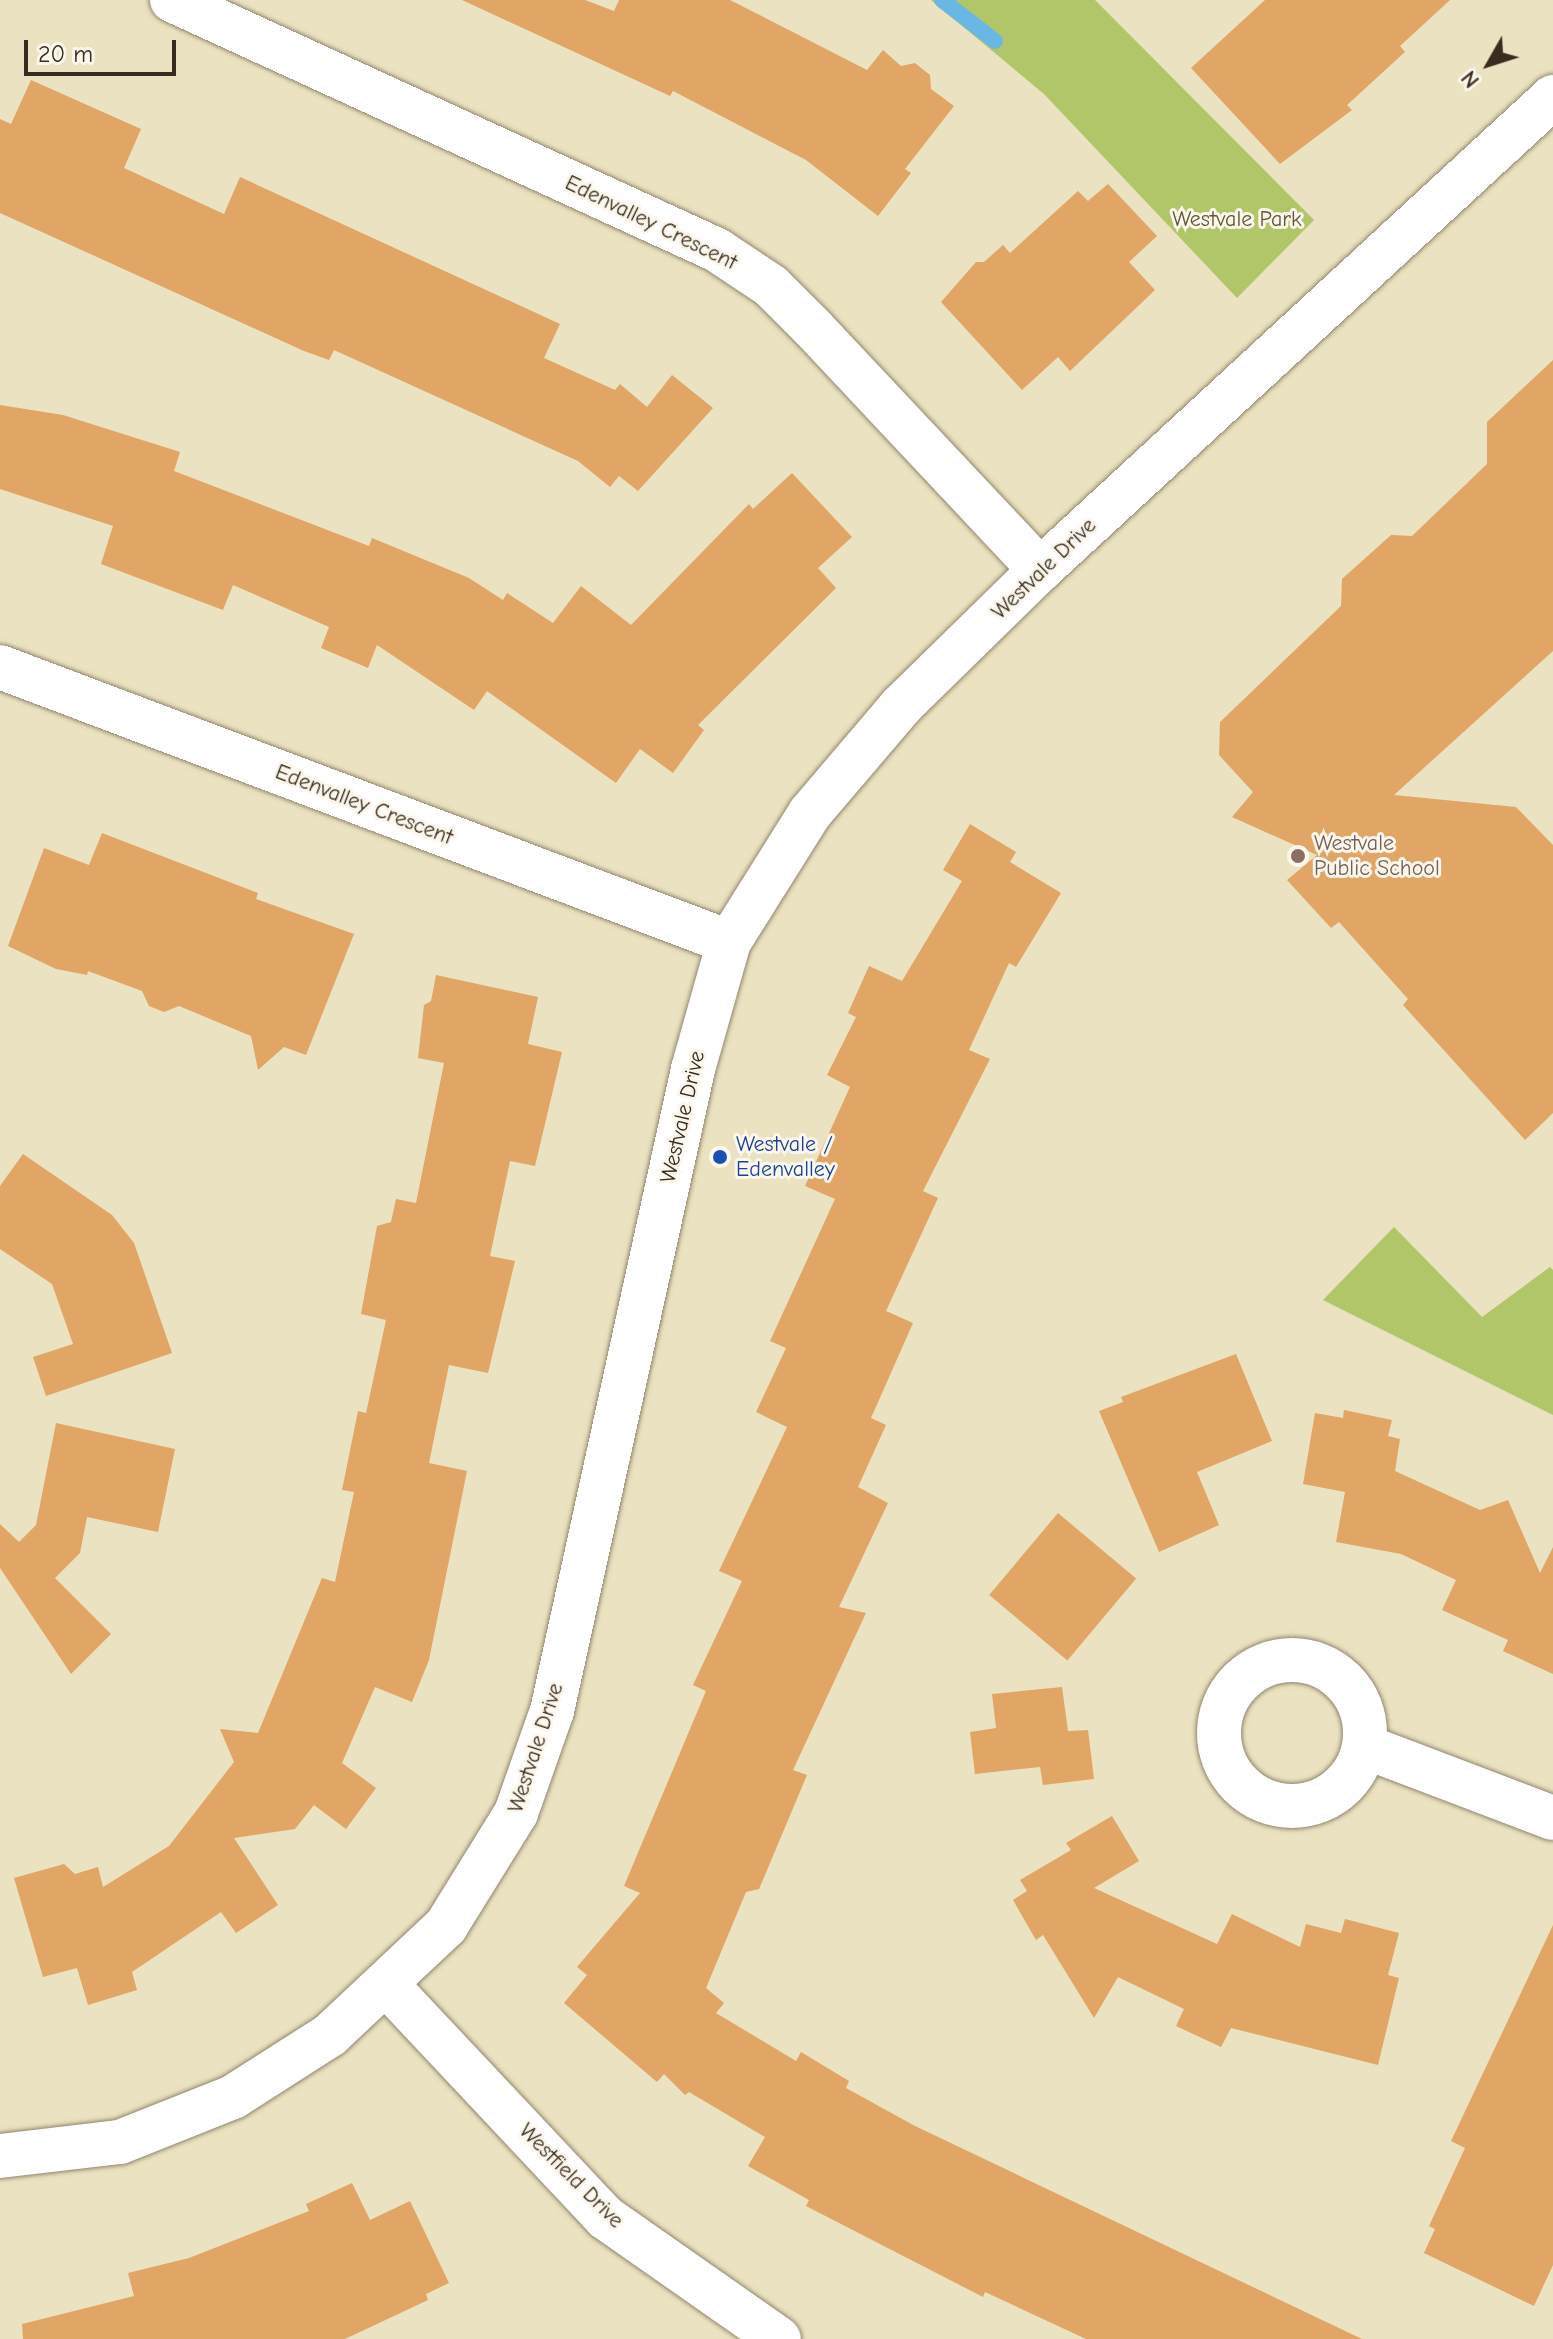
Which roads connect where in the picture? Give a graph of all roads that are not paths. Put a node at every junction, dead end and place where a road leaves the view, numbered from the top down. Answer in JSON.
{"nodes":[{"id":1,"x":172,"y":0,"type":"edge"},
{"id":2,"x":1553,"y":97,"type":"edge"},
{"id":3,"x":1040,"y":570,"type":"junction"},
{"id":4,"x":0,"y":667,"type":"edge"},
{"id":5,"x":729,"y":942,"type":"junction"},
{"id":6,"x":1366,"y":1747,"type":"dead end"},
{"id":7,"x":1553,"y":1818,"type":"edge"},
{"id":8,"x":386,"y":1984,"type":"junction"},
{"id":9,"x":0,"y":2156,"type":"edge"},
{"id":10,"x":779,"y":2339,"type":"edge"}],
"edges":[{"from":1,"to":3,"type":"street","name":"Edenvalley Crescent"},
{"from":2,"to":3,"type":"street","name":"Westvale Drive"},
{"from":3,"to":5,"type":"street","name":"Westvale Drive"},
{"from":4,"to":5,"type":"street","name":"Edenvalley Crescent"},
{"from":5,"to":8,"type":"street","name":"Westvale Drive"},
{"from":6,"to":7,"type":"street"},
{"from":8,"to":9,"type":"street","name":"Westvale Drive"},
{"from":8,"to":10,"type":"street","name":"Westfield Drive"}]}
